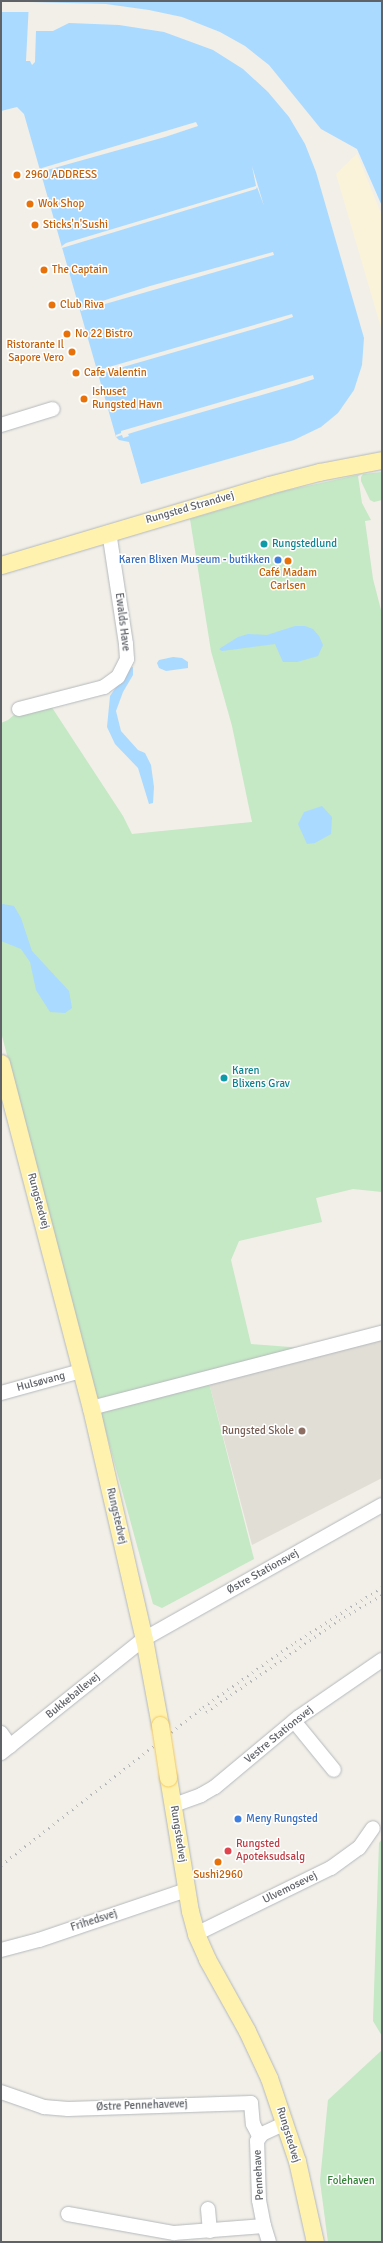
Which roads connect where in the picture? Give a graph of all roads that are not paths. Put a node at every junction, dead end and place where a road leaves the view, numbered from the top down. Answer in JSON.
{"nodes":[{"id":1,"x":53,"y":409,"type":"dead end"},
{"id":2,"x":1,"y":425,"type":"edge"},
{"id":3,"x":382,"y":460,"type":"edge"},
{"id":4,"x":109,"y":532,"type":"junction"},
{"id":5,"x":1,"y":565,"type":"edge"},
{"id":6,"x":19,"y":709,"type":"dead end"},
{"id":7,"x":1,"y":1063,"type":"edge"},
{"id":8,"x":382,"y":1333,"type":"edge"},
{"id":9,"x":82,"y":1371,"type":"junction"},
{"id":10,"x":1,"y":1393,"type":"edge"},
{"id":11,"x":91,"y":1408,"type":"junction"},
{"id":12,"x":382,"y":1505,"type":"edge"},
{"id":13,"x":144,"y":1640,"type":"junction"},
{"id":14,"x":382,"y":1660,"type":"edge"},
{"id":15,"x":294,"y":1721,"type":"junction"},
{"id":16,"x":1,"y":1733,"type":"edge"},
{"id":17,"x":6,"y":1750,"type":"edge"},
{"id":18,"x":334,"y":1770,"type":"dead end"},
{"id":19,"x":174,"y":1805,"type":"junction"},
{"id":20,"x":373,"y":1828,"type":"dead end"},
{"id":21,"x":187,"y":1890,"type":"junction"},
{"id":22,"x":196,"y":1934,"type":"junction"},
{"id":23,"x":1,"y":1950,"type":"edge"},
{"id":24,"x":1,"y":2092,"type":"edge"},
{"id":25,"x":286,"y":2124,"type":"junction"},
{"id":26,"x":259,"y":2136,"type":"junction"},
{"id":27,"x":208,"y":2209,"type":"dead end"},
{"id":28,"x":68,"y":2214,"type":"dead end"},
{"id":29,"x":264,"y":2226,"type":"junction"},
{"id":30,"x":210,"y":2231,"type":"junction"},
{"id":31,"x":269,"y":2242,"type":"edge"},
{"id":32,"x":315,"y":2242,"type":"edge"}],
"edges":[{"from":1,"to":2,"type":"street"},
{"from":3,"to":4,"type":"main road","name":"Rungsted Strandvej"},
{"from":4,"to":5,"type":"main road","name":"Rungsted Strandvej"},
{"from":4,"to":6,"type":"street","name":"Ewalds Have"},
{"from":7,"to":9,"type":"main road","name":"Rungstedvej"},
{"from":8,"to":11,"type":"street"},
{"from":9,"to":10,"type":"street","name":"Hulsøvang"},
{"from":9,"to":11,"type":"main road","name":"Rungstedvej"},
{"from":11,"to":13,"type":"main road","name":"Rungstedvej"},
{"from":12,"to":13,"type":"street","name":"Østre Stationsvej"},
{"from":13,"to":17,"type":"street","name":"Bukkeballevej"},
{"from":13,"to":19,"type":"main road","name":"Rungstedvej","bridge":true},
{"from":14,"to":15,"type":"street","name":"Vestre Stationsvej"},
{"from":15,"to":18,"type":"street"},
{"from":15,"to":19,"type":"street","name":"Vestre Stationsvej"},
{"from":16,"to":17,"type":"street"},
{"from":19,"to":21,"type":"main road","name":"Rungstedvej"},
{"from":20,"to":22,"type":"street","name":"Ulvemosevej"},
{"from":21,"to":22,"type":"main road","name":"Rungstedvej"},
{"from":21,"to":23,"type":"street","name":"Frihedsvej"},
{"from":22,"to":25,"type":"main road","name":"Rungstedvej"},
{"from":24,"to":26,"type":"street","name":"Østre Pennehavevej"},
{"from":25,"to":26,"type":"street","name":"Pennehave"},
{"from":25,"to":32,"type":"main road","name":"Rungstedvej"},
{"from":26,"to":29,"type":"street","name":"Pennehave"},
{"from":27,"to":30,"type":"street"},
{"from":28,"to":30,"type":"street"},
{"from":29,"to":30,"type":"street"},
{"from":29,"to":31,"type":"street","name":"Pennehave"}]}
